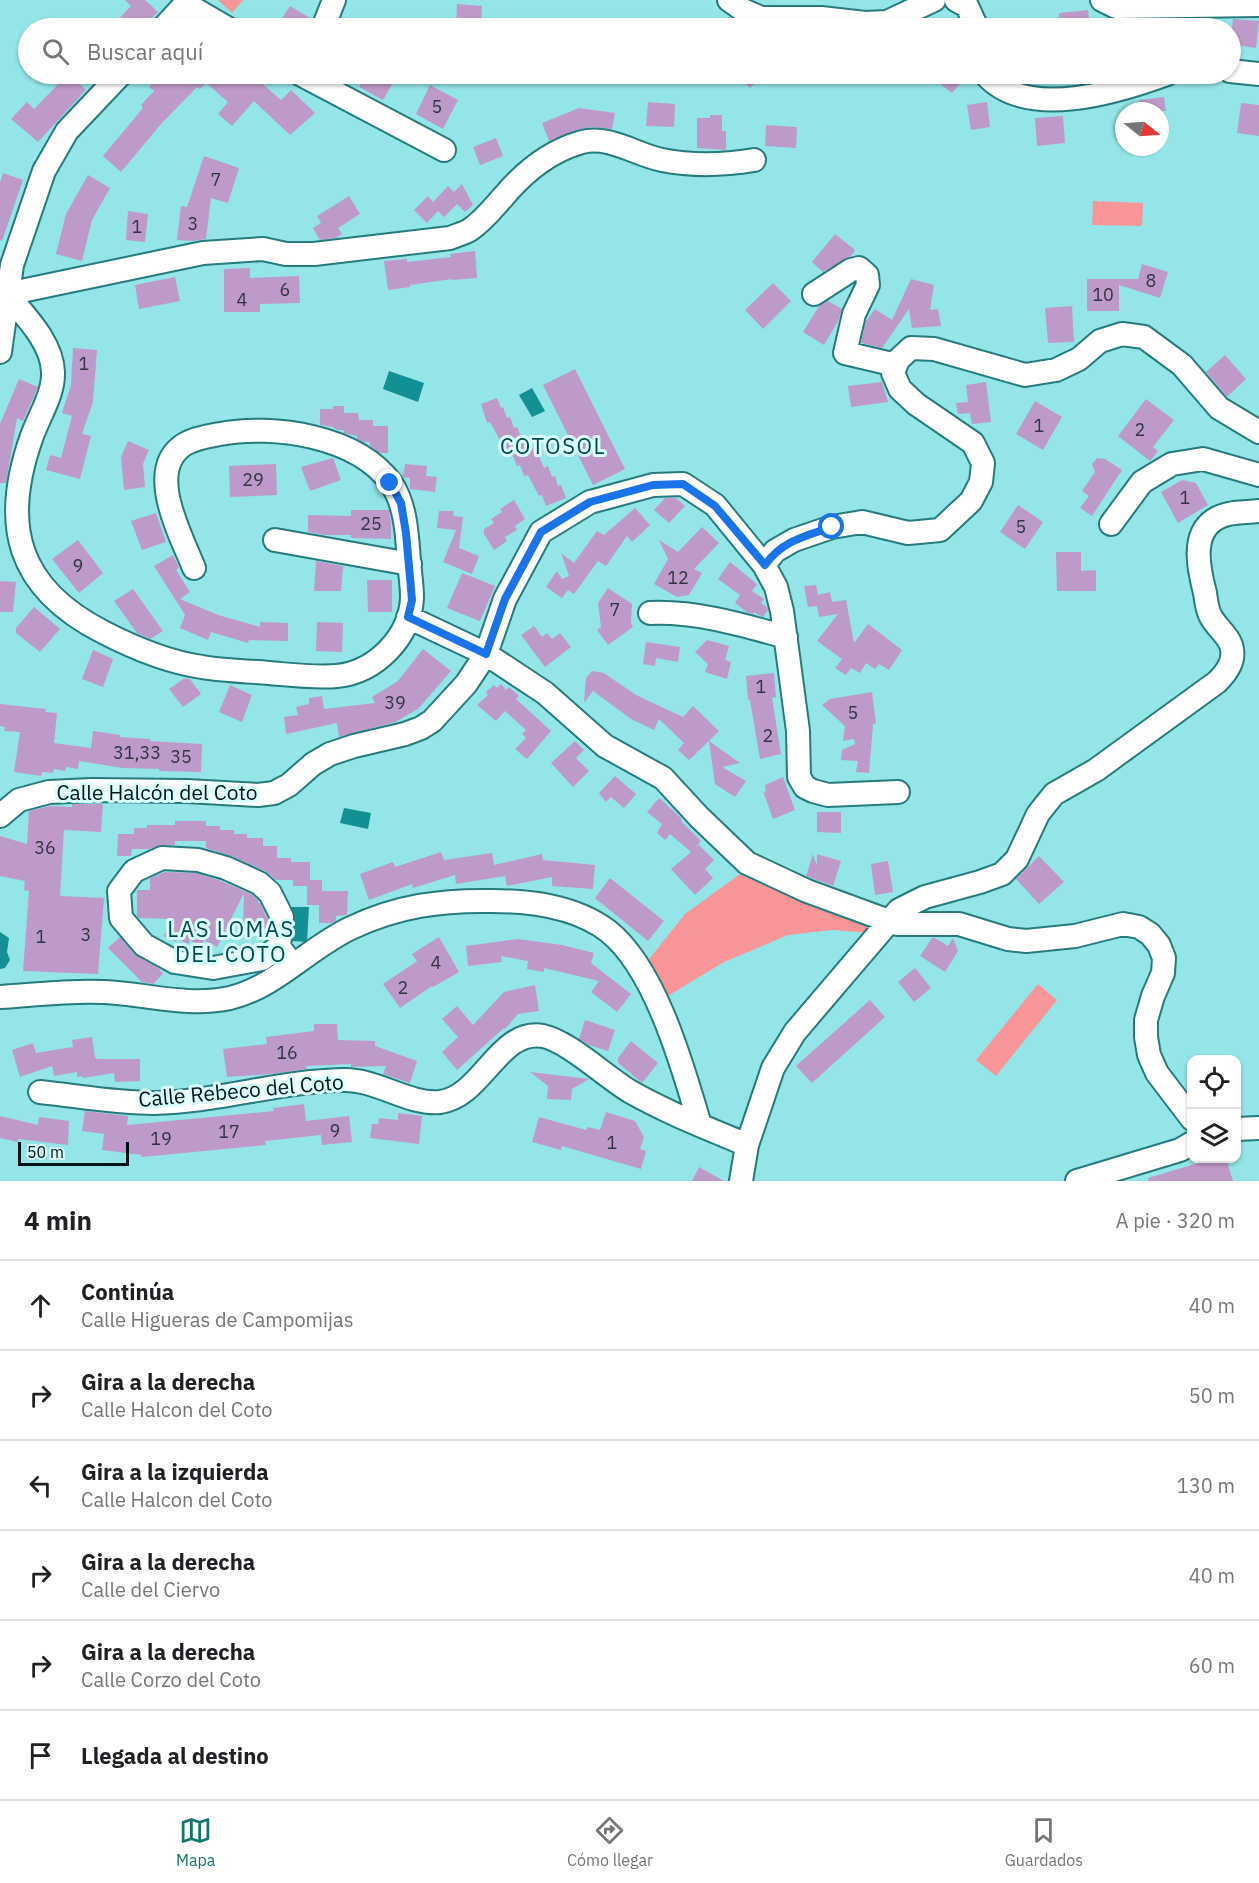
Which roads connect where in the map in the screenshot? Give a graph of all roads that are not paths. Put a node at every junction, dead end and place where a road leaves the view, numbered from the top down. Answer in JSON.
{"nodes":[{"id":1,"x":334,"y":0,"type":"edge"},
{"id":2,"x":934,"y":0,"type":"edge"},
{"id":3,"x":956,"y":0,"type":"edge"},
{"id":4,"x":1102,"y":0,"type":"edge"},
{"id":5,"x":188,"y":2,"type":"edge"},
{"id":6,"x":739,"y":3,"type":"edge"},
{"id":7,"x":1259,"y":4,"type":"edge"},
{"id":8,"x":173,"y":18,"type":"edge"},
{"id":9,"x":211,"y":18,"type":"edge"},
{"id":10,"x":327,"y":18,"type":"edge"},
{"id":11,"x":761,"y":18,"type":"edge"},
{"id":12,"x":761,"y":18,"type":"edge"},
{"id":13,"x":821,"y":18,"type":"edge"},
{"id":14,"x":896,"y":18,"type":"edge"},
{"id":15,"x":972,"y":18,"type":"edge"},
{"id":16,"x":1241,"y":72,"type":"edge"},
{"id":17,"x":1259,"y":74,"type":"edge"},
{"id":18,"x":112,"y":84,"type":"edge"},
{"id":19,"x":319,"y":84,"type":"edge"},
{"id":20,"x":995,"y":84,"type":"edge"},
{"id":21,"x":1136,"y":84,"type":"edge"},
{"id":22,"x":444,"y":150,"type":"dead end"},
{"id":23,"x":754,"y":160,"type":"dead end"},
{"id":24,"x":7,"y":294,"type":"junction"},
{"id":25,"x":814,"y":294,"type":"dead end"},
{"id":26,"x":0,"y":352,"type":"edge"},
{"id":27,"x":896,"y":366,"type":"junction"},
{"id":28,"x":1259,"y":432,"type":"edge"},
{"id":29,"x":1259,"y":475,"type":"edge"},
{"id":30,"x":1259,"y":512,"type":"edge"},
{"id":31,"x":1111,"y":524,"type":"dead end"},
{"id":32,"x":275,"y":540,"type":"dead end"},
{"id":33,"x":410,"y":564,"type":"junction"},
{"id":34,"x":765,"y":565,"type":"junction"},
{"id":35,"x":194,"y":568,"type":"dead end"},
{"id":36,"x":650,"y":613,"type":"dead end"},
{"id":37,"x":408,"y":617,"type":"junction"},
{"id":38,"x":786,"y":637,"type":"junction"},
{"id":39,"x":486,"y":654,"type":"junction"},
{"id":40,"x":898,"y":792,"type":"dead end"},
{"id":41,"x":0,"y":816,"type":"edge"},
{"id":42,"x":889,"y":922,"type":"junction"},
{"id":43,"x":286,"y":956,"type":"junction"},
{"id":44,"x":0,"y":997,"type":"edge"},
{"id":45,"x":40,"y":1092,"type":"dead end"},
{"id":46,"x":1187,"y":1114,"type":"edge"},
{"id":47,"x":700,"y":1125,"type":"junction"},
{"id":48,"x":1259,"y":1128,"type":"edge"},
{"id":49,"x":1241,"y":1129,"type":"edge"},
{"id":50,"x":747,"y":1144,"type":"junction"},
{"id":51,"x":1187,"y":1145,"type":"edge"},
{"id":52,"x":741,"y":1181,"type":"edge"},
{"id":53,"x":1077,"y":1181,"type":"edge"}],
"edges":[{"from":1,"to":10,"type":"street"},
{"from":2,"to":14,"type":"street"},
{"from":3,"to":15,"type":"street"},
{"from":4,"to":7,"type":"street"},
{"from":5,"to":8,"type":"street"},
{"from":5,"to":9,"type":"street"},
{"from":6,"to":11,"type":"street"},
{"from":12,"to":13,"type":"street"},
{"from":16,"to":17,"type":"street"},
{"from":18,"to":24,"type":"street"},
{"from":19,"to":22,"type":"street"},
{"from":20,"to":21,"type":"street"},
{"from":23,"to":24,"type":"street"},
{"from":24,"to":26,"type":"street"},
{"from":24,"to":37,"type":"street"},
{"from":25,"to":27,"type":"street"},
{"from":27,"to":28,"type":"street"},
{"from":27,"to":34,"type":"street"},
{"from":29,"to":31,"type":"street"},
{"from":30,"to":42,"type":"street"},
{"from":32,"to":33,"type":"street"},
{"from":33,"to":35,"type":"street"},
{"from":33,"to":37,"type":"street"},
{"from":34,"to":38,"type":"street","name":"Calle Halcón del Coto"},
{"from":34,"to":39,"type":"street","name":"Calle Halcón del Coto"},
{"from":36,"to":38,"type":"street"},
{"from":37,"to":39,"type":"street"},
{"from":38,"to":40,"type":"street","name":"Calle Halcón del Coto"},
{"from":39,"to":41,"type":"street","name":"Calle Halcón del Coto"},
{"from":39,"to":42,"type":"street"},
{"from":42,"to":46,"type":"street"},
{"from":42,"to":50,"type":"street"},
{"from":43,"to":43,"type":"street"},
{"from":43,"to":44,"type":"street"},
{"from":43,"to":47,"type":"street"},
{"from":45,"to":47,"type":"street","name":"Calle Rebeco del Coto"},
{"from":47,"to":50,"type":"street","name":"Calle Rebeco del Coto"},
{"from":48,"to":49,"type":"street"},
{"from":50,"to":52,"type":"street"},
{"from":51,"to":53,"type":"street"}]}
